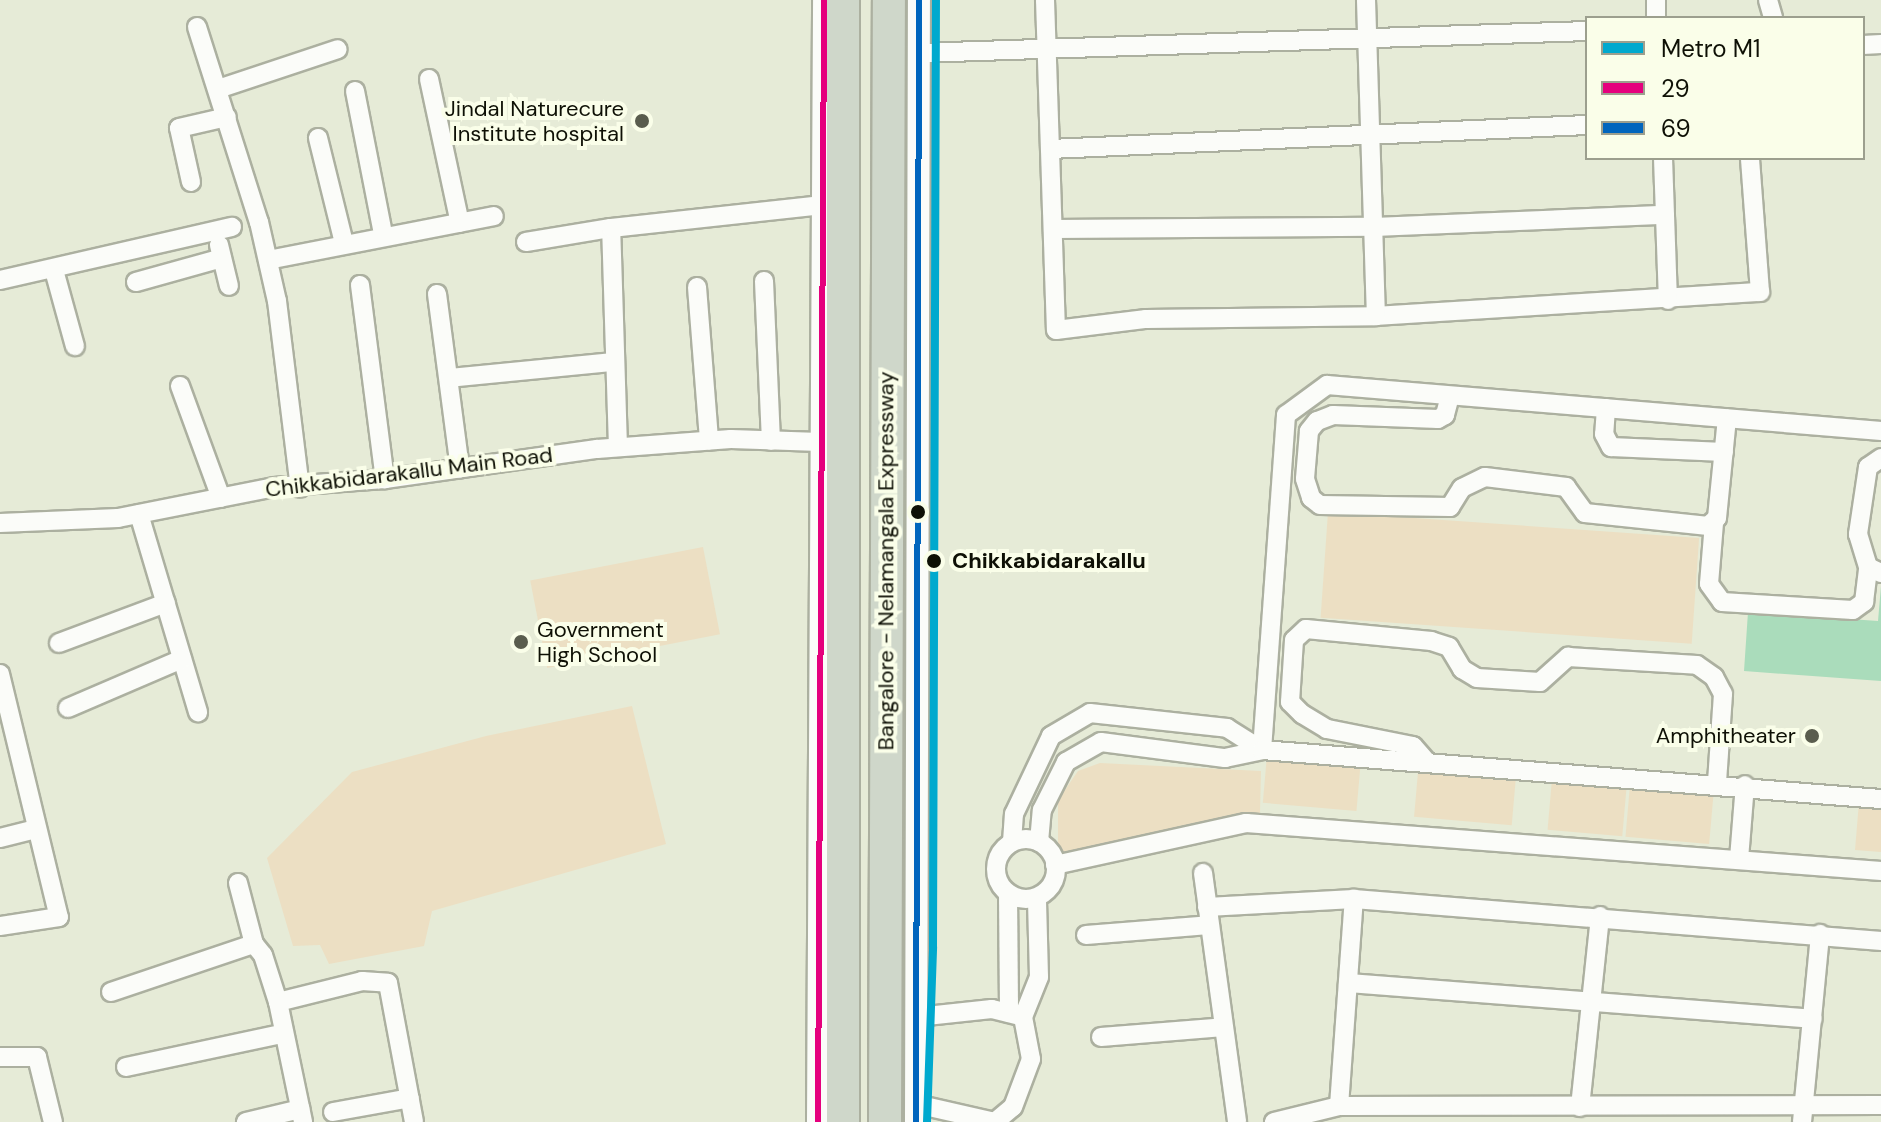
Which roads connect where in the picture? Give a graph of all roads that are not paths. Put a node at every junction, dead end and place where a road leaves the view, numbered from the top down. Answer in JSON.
{"nodes":[{"id":1,"x":824,"y":0,"type":"edge"},
{"id":2,"x":843,"y":0,"type":"edge"},
{"id":3,"x":889,"y":0,"type":"edge"},
{"id":4,"x":919,"y":0,"type":"edge"},
{"id":5,"x":1045,"y":0,"type":"edge"},
{"id":6,"x":1366,"y":0,"type":"edge"},
{"id":7,"x":197,"y":27,"type":"dead end"},
{"id":8,"x":1585,"y":31,"type":"edge"},
{"id":9,"x":1368,"y":36,"type":"junction"},
{"id":10,"x":338,"y":49,"type":"dead end"},
{"id":11,"x":1047,"y":50,"type":"junction"},
{"id":12,"x":918,"y":53,"type":"junction"},
{"id":13,"x":429,"y":79,"type":"dead end"},
{"id":14,"x":218,"y":89,"type":"junction"},
{"id":15,"x":355,"y":91,"type":"dead end"},
{"id":16,"x":227,"y":117,"type":"junction"},
{"id":17,"x":1585,"y":125,"type":"edge"},
{"id":18,"x":1371,"y":135,"type":"junction"},
{"id":19,"x":318,"y":138,"type":"dead end"},
{"id":20,"x":1050,"y":149,"type":"junction"},
{"id":21,"x":1663,"y":160,"type":"edge"},
{"id":22,"x":1750,"y":160,"type":"edge"},
{"id":23,"x":191,"y":182,"type":"dead end"},
{"id":24,"x":823,"y":205,"type":"junction"},
{"id":25,"x":1665,"y":215,"type":"junction"},
{"id":26,"x":494,"y":216,"type":"dead end"},
{"id":27,"x":460,"y":223,"type":"junction"},
{"id":28,"x":1374,"y":227,"type":"junction"},
{"id":29,"x":611,"y":228,"type":"junction"},
{"id":30,"x":1053,"y":229,"type":"junction"},
{"id":31,"x":383,"y":234,"type":"junction"},
{"id":32,"x":526,"y":242,"type":"dead end"},
{"id":33,"x":344,"y":243,"type":"junction"},
{"id":34,"x":222,"y":258,"type":"junction"},
{"id":35,"x":268,"y":260,"type":"junction"},
{"id":36,"x":54,"y":270,"type":"junction"},
{"id":37,"x":0,"y":280,"type":"edge"},
{"id":38,"x":764,"y":281,"type":"dead end"},
{"id":39,"x":136,"y":282,"type":"dead end"},
{"id":40,"x":360,"y":285,"type":"dead end"},
{"id":41,"x":229,"y":286,"type":"dead end"},
{"id":42,"x":697,"y":287,"type":"dead end"},
{"id":43,"x":437,"y":294,"type":"dead end"},
{"id":44,"x":1668,"y":300,"type":"junction"},
{"id":45,"x":1376,"y":316,"type":"junction"},
{"id":46,"x":75,"y":346,"type":"dead end"},
{"id":47,"x":612,"y":362,"type":"junction"},
{"id":48,"x":449,"y":378,"type":"junction"},
{"id":49,"x":180,"y":386,"type":"dead end"},
{"id":50,"x":1450,"y":396,"type":"junction"},
{"id":51,"x":1606,"y":408,"type":"junction"},
{"id":52,"x":1727,"y":418,"type":"junction"},
{"id":53,"x":1881,"y":431,"type":"edge"},
{"id":54,"x":709,"y":441,"type":"junction"},
{"id":55,"x":771,"y":441,"type":"junction"},
{"id":56,"x":820,"y":442,"type":"junction"},
{"id":57,"x":618,"y":447,"type":"junction"},
{"id":58,"x":1724,"y":452,"type":"junction"},
{"id":59,"x":1881,"y":458,"type":"edge"},
{"id":60,"x":460,"y":468,"type":"junction"},
{"id":61,"x":385,"y":479,"type":"junction"},
{"id":62,"x":300,"y":488,"type":"junction"},
{"id":63,"x":221,"y":498,"type":"junction"},
{"id":64,"x":139,"y":514,"type":"junction"},
{"id":65,"x":0,"y":523,"type":"edge"},
{"id":66,"x":1714,"y":523,"type":"junction"},
{"id":67,"x":1874,"y":570,"type":"edge"},
{"id":68,"x":166,"y":603,"type":"junction"},
{"id":69,"x":59,"y":643,"type":"dead end"},
{"id":70,"x":182,"y":659,"type":"junction"},
{"id":71,"x":0,"y":674,"type":"edge"},
{"id":72,"x":68,"y":708,"type":"dead end"},
{"id":73,"x":198,"y":712,"type":"dead end"},
{"id":74,"x":1262,"y":750,"type":"junction"},
{"id":75,"x":9,"y":752,"type":"edge"},
{"id":76,"x":1427,"y":762,"type":"junction"},
{"id":77,"x":1717,"y":783,"type":"junction"},
{"id":78,"x":1745,"y":785,"type":"junction"},
{"id":79,"x":1881,"y":799,"type":"edge"},
{"id":80,"x":37,"y":829,"type":"junction"},
{"id":81,"x":0,"y":838,"type":"edge"},
{"id":82,"x":1012,"y":842,"type":"junction"},
{"id":83,"x":1039,"y":842,"type":"junction"},
{"id":84,"x":1739,"y":859,"type":"junction"},
{"id":85,"x":1055,"y":865,"type":"junction"},
{"id":86,"x":1881,"y":871,"type":"edge"},
{"id":87,"x":1203,"y":873,"type":"dead end"},
{"id":88,"x":238,"y":883,"type":"dead end"},
{"id":89,"x":1008,"y":893,"type":"junction"},
{"id":90,"x":1037,"y":898,"type":"junction"},
{"id":91,"x":1354,"y":899,"type":"junction"},
{"id":92,"x":1208,"y":916,"type":"junction"},
{"id":93,"x":1600,"y":916,"type":"junction"},
{"id":94,"x":0,"y":926,"type":"edge"},
{"id":95,"x":1820,"y":934,"type":"junction"},
{"id":96,"x":1086,"y":935,"type":"dead end"},
{"id":97,"x":1881,"y":941,"type":"edge"},
{"id":98,"x":254,"y":944,"type":"junction"},
{"id":99,"x":1348,"y":983,"type":"junction"},
{"id":100,"x":111,"y":992,"type":"dead end"},
{"id":101,"x":1591,"y":1000,"type":"junction"},
{"id":102,"x":278,"y":1002,"type":"junction"},
{"id":103,"x":1016,"y":1015,"type":"junction"},
{"id":104,"x":917,"y":1017,"type":"junction"},
{"id":105,"x":1813,"y":1019,"type":"junction"},
{"id":106,"x":1224,"y":1027,"type":"junction"},
{"id":107,"x":281,"y":1034,"type":"junction"},
{"id":108,"x":1101,"y":1037,"type":"dead end"},
{"id":109,"x":0,"y":1057,"type":"edge"},
{"id":110,"x":126,"y":1067,"type":"dead end"},
{"id":111,"x":410,"y":1098,"type":"junction"},
{"id":112,"x":1805,"y":1103,"type":"junction"},
{"id":113,"x":1881,"y":1105,"type":"edge"},
{"id":114,"x":1339,"y":1106,"type":"junction"},
{"id":115,"x":1580,"y":1107,"type":"junction"},
{"id":116,"x":333,"y":1112,"type":"dead end"},
{"id":117,"x":916,"y":1113,"type":"edge"},
{"id":118,"x":1375,"y":1114,"type":"edge"},
{"id":119,"x":302,"y":1116,"type":"edge"},
{"id":120,"x":53,"y":1122,"type":"edge"},
{"id":121,"x":246,"y":1122,"type":"edge"},
{"id":122,"x":414,"y":1122,"type":"edge"},
{"id":123,"x":818,"y":1122,"type":"edge"},
{"id":124,"x":843,"y":1122,"type":"edge"},
{"id":125,"x":885,"y":1122,"type":"edge"},
{"id":126,"x":1237,"y":1122,"type":"edge"},
{"id":127,"x":1274,"y":1122,"type":"edge"},
{"id":128,"x":1802,"y":1122,"type":"edge"}],
"edges":[{"from":1,"to":24,"type":"street"},
{"from":2,"to":124,"type":"highway","name":"Bangalore - Nelamangala Expressway"},
{"from":3,"to":125,"type":"highway","name":"Bangalore - Nelamangala Expressway"},
{"from":4,"to":12,"type":"street"},
{"from":5,"to":11,"type":"street"},
{"from":6,"to":9,"type":"street"},
{"from":7,"to":14,"type":"street"},
{"from":8,"to":9,"type":"street"},
{"from":9,"to":11,"type":"street"},
{"from":9,"to":18,"type":"street"},
{"from":10,"to":14,"type":"street"},
{"from":11,"to":12,"type":"street"},
{"from":11,"to":20,"type":"street"},
{"from":12,"to":104,"type":"street"},
{"from":13,"to":27,"type":"street"},
{"from":14,"to":16,"type":"street"},
{"from":15,"to":31,"type":"street"},
{"from":16,"to":23,"type":"street"},
{"from":16,"to":35,"type":"street"},
{"from":17,"to":18,"type":"street"},
{"from":18,"to":20,"type":"street"},
{"from":18,"to":28,"type":"street"},
{"from":19,"to":33,"type":"street"},
{"from":20,"to":30,"type":"street"},
{"from":21,"to":25,"type":"street"},
{"from":22,"to":44,"type":"street"},
{"from":24,"to":29,"type":"street"},
{"from":24,"to":56,"type":"street"},
{"from":25,"to":28,"type":"street"},
{"from":25,"to":44,"type":"street"},
{"from":26,"to":27,"type":"street"},
{"from":27,"to":31,"type":"street"},
{"from":28,"to":30,"type":"street"},
{"from":28,"to":45,"type":"street"},
{"from":29,"to":32,"type":"street"},
{"from":29,"to":47,"type":"street"},
{"from":30,"to":45,"type":"street"},
{"from":31,"to":33,"type":"street"},
{"from":33,"to":35,"type":"street"},
{"from":34,"to":36,"type":"street"},
{"from":34,"to":39,"type":"street"},
{"from":34,"to":41,"type":"street"},
{"from":35,"to":62,"type":"street"},
{"from":36,"to":37,"type":"street"},
{"from":36,"to":46,"type":"street"},
{"from":38,"to":55,"type":"street"},
{"from":40,"to":61,"type":"street"},
{"from":42,"to":54,"type":"street"},
{"from":43,"to":48,"type":"street"},
{"from":44,"to":45,"type":"street"},
{"from":47,"to":48,"type":"street"},
{"from":47,"to":57,"type":"street"},
{"from":48,"to":60,"type":"street"},
{"from":49,"to":63,"type":"street"},
{"from":50,"to":51,"type":"street"},
{"from":50,"to":66,"type":"street"},
{"from":50,"to":74,"type":"street"},
{"from":51,"to":52,"type":"street"},
{"from":51,"to":58,"type":"street"},
{"from":52,"to":53,"type":"street"},
{"from":52,"to":58,"type":"street"},
{"from":54,"to":55,"type":"street","name":"Chikkabidarakallu Main Road"},
{"from":54,"to":57,"type":"street","name":"Chikkabidarakallu Main Road"},
{"from":55,"to":56,"type":"street","name":"Chikkabidarakallu Main Road"},
{"from":56,"to":123,"type":"street"},
{"from":57,"to":60,"type":"street","name":"Chikkabidarakallu Main Road"},
{"from":58,"to":66,"type":"street"},
{"from":59,"to":67,"type":"street"},
{"from":60,"to":61,"type":"street","name":"Chikkabidarakallu Main Road"},
{"from":61,"to":62,"type":"street","name":"Chikkabidarakallu Main Road"},
{"from":62,"to":63,"type":"street","name":"Chikkabidarakallu Main Road"},
{"from":63,"to":64,"type":"street","name":"Chikkabidarakallu Main Road"},
{"from":64,"to":65,"type":"street","name":"Chikkabidarakallu Main Road"},
{"from":64,"to":68,"type":"street"},
{"from":66,"to":67,"type":"street"},
{"from":68,"to":69,"type":"street"},
{"from":68,"to":70,"type":"street"},
{"from":70,"to":72,"type":"street"},
{"from":70,"to":73,"type":"street"},
{"from":71,"to":75,"type":"street"},
{"from":74,"to":76,"type":"street"},
{"from":74,"to":82,"type":"street"},
{"from":74,"to":83,"type":"street"},
{"from":75,"to":80,"type":"street"},
{"from":76,"to":77,"type":"street"},
{"from":76,"to":77,"type":"street"},
{"from":77,"to":78,"type":"street"},
{"from":78,"to":79,"type":"street"},
{"from":78,"to":84,"type":"street"},
{"from":80,"to":81,"type":"street"},
{"from":80,"to":94,"type":"street"},
{"from":82,"to":83,"type":"street"},
{"from":82,"to":89,"type":"street"},
{"from":83,"to":85,"type":"street"},
{"from":84,"to":85,"type":"street"},
{"from":84,"to":86,"type":"street"},
{"from":85,"to":90,"type":"street"},
{"from":87,"to":92,"type":"street"},
{"from":88,"to":98,"type":"street"},
{"from":89,"to":90,"type":"street"},
{"from":89,"to":103,"type":"street"},
{"from":90,"to":103,"type":"street"},
{"from":91,"to":92,"type":"street"},
{"from":91,"to":93,"type":"street"},
{"from":91,"to":99,"type":"street"},
{"from":92,"to":96,"type":"street"},
{"from":92,"to":106,"type":"street"},
{"from":93,"to":95,"type":"street"},
{"from":93,"to":101,"type":"street"},
{"from":95,"to":97,"type":"street"},
{"from":95,"to":105,"type":"street"},
{"from":98,"to":100,"type":"street"},
{"from":98,"to":102,"type":"street"},
{"from":99,"to":101,"type":"street"},
{"from":99,"to":114,"type":"street"},
{"from":101,"to":105,"type":"street"},
{"from":101,"to":115,"type":"street"},
{"from":102,"to":107,"type":"street"},
{"from":102,"to":111,"type":"street"},
{"from":103,"to":104,"type":"street"},
{"from":103,"to":117,"type":"street"},
{"from":104,"to":117,"type":"street"},
{"from":105,"to":112,"type":"street"},
{"from":106,"to":108,"type":"street"},
{"from":106,"to":126,"type":"street"},
{"from":107,"to":110,"type":"street"},
{"from":107,"to":119,"type":"street"},
{"from":109,"to":120,"type":"street"},
{"from":111,"to":116,"type":"street"},
{"from":111,"to":122,"type":"street"},
{"from":112,"to":113,"type":"street"},
{"from":112,"to":115,"type":"street"},
{"from":112,"to":128,"type":"street"},
{"from":114,"to":118,"type":"street"},
{"from":114,"to":127,"type":"street"},
{"from":115,"to":118,"type":"street"},
{"from":119,"to":121,"type":"street"}]}
